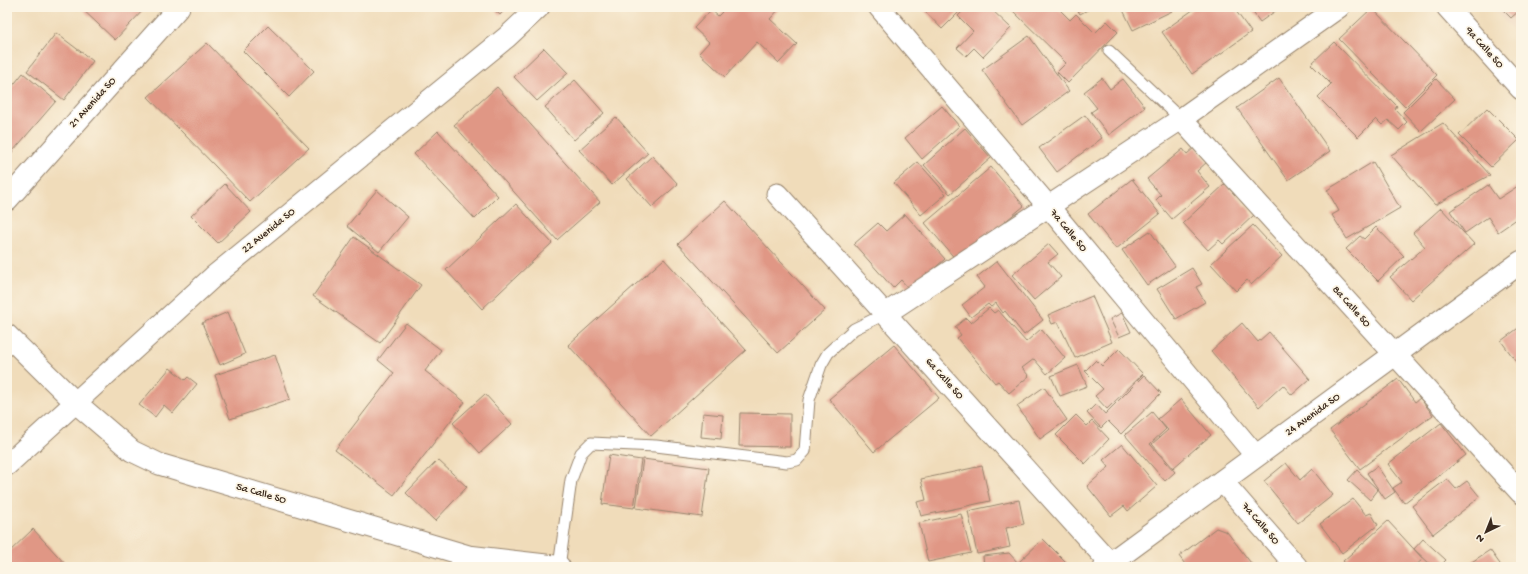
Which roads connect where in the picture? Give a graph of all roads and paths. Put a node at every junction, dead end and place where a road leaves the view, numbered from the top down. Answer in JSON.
{"nodes":[{"id":1,"x":179,"y":7,"type":"edge"},
{"id":2,"x":539,"y":7,"type":"edge"},
{"id":3,"x":879,"y":7,"type":"edge"},
{"id":4,"x":1339,"y":7,"type":"edge"},
{"id":5,"x":1447,"y":7,"type":"edge"},
{"id":6,"x":1108,"y":51,"type":"dead end"},
{"id":7,"x":1521,"y":89,"type":"edge"},
{"id":8,"x":1181,"y":120,"type":"junction"},
{"id":9,"x":777,"y":194,"type":"dead end"},
{"id":10,"x":7,"y":200,"type":"edge"},
{"id":11,"x":1048,"y":206,"type":"junction"},
{"id":12,"x":1521,"y":262,"type":"edge"},
{"id":13,"x":885,"y":314,"type":"junction"},
{"id":14,"x":7,"y":335,"type":"edge"},
{"id":15,"x":1395,"y":355,"type":"junction"},
{"id":16,"x":76,"y":403,"type":"junction"},
{"id":17,"x":1256,"y":456,"type":"junction"},
{"id":18,"x":7,"y":465,"type":"edge"},
{"id":19,"x":1222,"y":481,"type":"junction"},
{"id":20,"x":1521,"y":493,"type":"edge"},
{"id":21,"x":467,"y":562,"type":"edge"},
{"id":22,"x":1108,"y":565,"type":"edge"},
{"id":23,"x":559,"y":567,"type":"edge"},
{"id":24,"x":1297,"y":567,"type":"edge"}],
"edges":[{"from":1,"to":10,"type":"street","name":"21 Avenida SO"},
{"from":2,"to":16,"type":"street","name":"22 Avenida SO"},
{"from":3,"to":11,"type":"street","name":"7a Calle SO"},
{"from":4,"to":8,"type":"street"},
{"from":5,"to":7,"type":"street","name":"9a Calle SO"},
{"from":6,"to":8,"type":"lane"},
{"from":8,"to":11,"type":"street"},
{"from":8,"to":15,"type":"street","name":"8a Calle SO"},
{"from":9,"to":13,"type":"street","name":"6a Calle SO"},
{"from":11,"to":13,"type":"street"},
{"from":11,"to":17,"type":"street","name":"7a Calle SO"},
{"from":12,"to":15,"type":"street","name":"24 Avenida SO"},
{"from":13,"to":22,"type":"street","name":"6a Calle SO"},
{"from":13,"to":23,"type":"lane"},
{"from":14,"to":16,"type":"street","name":"5a Calle SO"},
{"from":15,"to":17,"type":"street","name":"24 Avenida SO"},
{"from":15,"to":20,"type":"street","name":"8a Calle SO"},
{"from":16,"to":18,"type":"street","name":"22 Avenida SO"},
{"from":16,"to":21,"type":"street","name":"5a Calle SO"},
{"from":17,"to":19,"type":"street","name":"24 Avenida SO"},
{"from":19,"to":22,"type":"street","name":"24 Avenida SO"},
{"from":19,"to":24,"type":"street","name":"7a Calle SO"},
{"from":21,"to":23,"type":"street","name":"5a Calle SO"}]}
